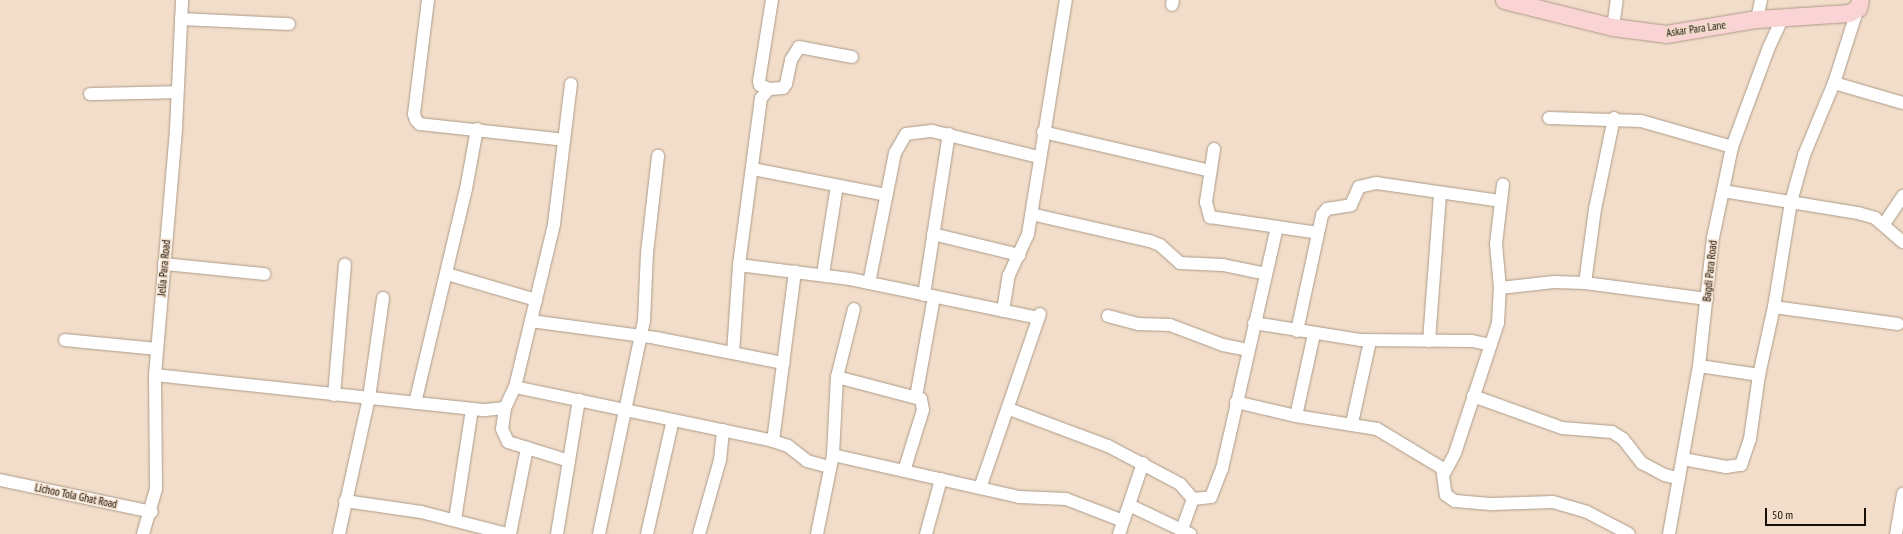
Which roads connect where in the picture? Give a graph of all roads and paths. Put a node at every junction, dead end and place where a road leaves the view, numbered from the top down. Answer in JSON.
{"nodes":[{"id":1,"x":182,"y":0,"type":"edge"},
{"id":2,"x":428,"y":0,"type":"edge"},
{"id":3,"x":772,"y":0,"type":"edge"},
{"id":4,"x":1066,"y":0,"type":"edge"},
{"id":5,"x":1504,"y":0,"type":"edge"},
{"id":6,"x":1617,"y":0,"type":"edge"},
{"id":7,"x":1761,"y":0,"type":"edge"},
{"id":8,"x":1859,"y":4,"type":"edge"},
{"id":9,"x":1783,"y":17,"type":"junction"},
{"id":10,"x":181,"y":19,"type":"junction"},
{"id":11,"x":1757,"y":19,"type":"junction"},
{"id":12,"x":289,"y":24,"type":"dead end"},
{"id":13,"x":1613,"y":27,"type":"junction"},
{"id":14,"x":852,"y":57,"type":"dead end"},
{"id":15,"x":1834,"y":83,"type":"junction"},
{"id":16,"x":571,"y":84,"type":"dead end"},
{"id":17,"x":769,"y":89,"type":"junction"},
{"id":18,"x":178,"y":92,"type":"junction"},
{"id":19,"x":90,"y":94,"type":"dead end"},
{"id":20,"x":1903,"y":103,"type":"edge"},
{"id":21,"x":1548,"y":118,"type":"dead end"},
{"id":22,"x":1614,"y":118,"type":"junction"},
{"id":23,"x":477,"y":129,"type":"junction"},
{"id":24,"x":1043,"y":132,"type":"junction"},
{"id":25,"x":949,"y":134,"type":"junction"},
{"id":26,"x":564,"y":140,"type":"junction"},
{"id":27,"x":1732,"y":147,"type":"junction"},
{"id":28,"x":1214,"y":149,"type":"dead end"},
{"id":29,"x":658,"y":156,"type":"dead end"},
{"id":30,"x":1039,"y":157,"type":"junction"},
{"id":31,"x":753,"y":169,"type":"junction"},
{"id":32,"x":1210,"y":171,"type":"junction"},
{"id":33,"x":1503,"y":184,"type":"dead end"},
{"id":34,"x":837,"y":186,"type":"junction"},
{"id":35,"x":1723,"y":191,"type":"junction"},
{"id":36,"x":1440,"y":193,"type":"junction"},
{"id":37,"x":887,"y":196,"type":"junction"},
{"id":38,"x":1903,"y":196,"type":"edge"},
{"id":39,"x":1501,"y":201,"type":"junction"},
{"id":40,"x":1791,"y":202,"type":"junction"},
{"id":41,"x":1031,"y":214,"type":"junction"},
{"id":42,"x":1884,"y":224,"type":"junction"},
{"id":43,"x":1277,"y":227,"type":"junction"},
{"id":44,"x":1318,"y":233,"type":"junction"},
{"id":45,"x":933,"y":234,"type":"junction"},
{"id":46,"x":1903,"y":242,"type":"edge"},
{"id":47,"x":1018,"y":255,"type":"junction"},
{"id":48,"x":164,"y":264,"type":"junction"},
{"id":49,"x":345,"y":264,"type":"dead end"},
{"id":50,"x":739,"y":265,"type":"junction"},
{"id":51,"x":795,"y":271,"type":"junction"},
{"id":52,"x":265,"y":274,"type":"dead end"},
{"id":53,"x":447,"y":274,"type":"junction"},
{"id":54,"x":823,"y":274,"type":"junction"},
{"id":55,"x":1266,"y":274,"type":"junction"},
{"id":56,"x":869,"y":283,"type":"junction"},
{"id":57,"x":1584,"y":283,"type":"junction"},
{"id":58,"x":1500,"y":288,"type":"junction"},
{"id":59,"x":929,"y":296,"type":"junction"},
{"id":60,"x":383,"y":298,"type":"dead end"},
{"id":61,"x":1707,"y":299,"type":"junction"},
{"id":62,"x":536,"y":300,"type":"junction"},
{"id":63,"x":1774,"y":307,"type":"junction"},
{"id":64,"x":854,"y":309,"type":"dead end"},
{"id":65,"x":1003,"y":311,"type":"junction"},
{"id":66,"x":1108,"y":316,"type":"dead end"},
{"id":67,"x":531,"y":321,"type":"junction"},
{"id":68,"x":1254,"y":323,"type":"junction"},
{"id":69,"x":1898,"y":324,"type":"dead end"},
{"id":70,"x":1297,"y":331,"type":"junction"},
{"id":71,"x":1314,"y":334,"type":"junction"},
{"id":72,"x":641,"y":335,"type":"junction"},
{"id":73,"x":65,"y":340,"type":"dead end"},
{"id":74,"x":1370,"y":340,"type":"junction"},
{"id":75,"x":1429,"y":341,"type":"junction"},
{"id":76,"x":1491,"y":345,"type":"junction"},
{"id":77,"x":157,"y":349,"type":"junction"},
{"id":78,"x":1248,"y":350,"type":"junction"},
{"id":79,"x":733,"y":353,"type":"junction"},
{"id":80,"x":784,"y":363,"type":"junction"},
{"id":81,"x":1699,"y":366,"type":"junction"},
{"id":82,"x":1759,"y":374,"type":"junction"},
{"id":83,"x":155,"y":375,"type":"junction"},
{"id":84,"x":837,"y":377,"type":"junction"},
{"id":85,"x":515,"y":387,"type":"junction"},
{"id":86,"x":334,"y":395,"type":"junction"},
{"id":87,"x":1473,"y":396,"type":"junction"},
{"id":88,"x":916,"y":397,"type":"junction"},
{"id":89,"x":369,"y":398,"type":"junction"},
{"id":90,"x":579,"y":400,"type":"junction"},
{"id":91,"x":1236,"y":402,"type":"junction"},
{"id":92,"x":415,"y":403,"type":"junction"},
{"id":93,"x":505,"y":408,"type":"junction"},
{"id":94,"x":472,"y":409,"type":"junction"},
{"id":95,"x":1009,"y":409,"type":"junction"},
{"id":96,"x":626,"y":410,"type":"junction"},
{"id":97,"x":1296,"y":416,"type":"junction"},
{"id":98,"x":673,"y":420,"type":"junction"},
{"id":99,"x":1352,"y":423,"type":"junction"},
{"id":100,"x":723,"y":430,"type":"junction"},
{"id":101,"x":773,"y":441,"type":"junction"},
{"id":102,"x":527,"y":448,"type":"junction"},
{"id":103,"x":833,"y":455,"type":"junction"},
{"id":104,"x":1683,"y":459,"type":"junction"},
{"id":105,"x":569,"y":460,"type":"junction"},
{"id":106,"x":1143,"y":462,"type":"junction"},
{"id":107,"x":830,"y":467,"type":"junction"},
{"id":108,"x":904,"y":471,"type":"junction"},
{"id":109,"x":1445,"y":472,"type":"junction"},
{"id":110,"x":1677,"y":478,"type":"junction"},
{"id":111,"x":941,"y":479,"type":"junction"},
{"id":112,"x":0,"y":480,"type":"edge"},
{"id":113,"x":980,"y":488,"type":"junction"},
{"id":114,"x":1903,"y":494,"type":"edge"},
{"id":115,"x":1193,"y":500,"type":"junction"},
{"id":116,"x":346,"y":501,"type":"junction"},
{"id":117,"x":1128,"y":505,"type":"junction"},
{"id":118,"x":152,"y":512,"type":"junction"},
{"id":119,"x":455,"y":520,"type":"junction"},
{"id":120,"x":1123,"y":521,"type":"junction"},
{"id":121,"x":1186,"y":532,"type":"edge"},
{"id":122,"x":143,"y":534,"type":"edge"},
{"id":123,"x":340,"y":534,"type":"edge"},
{"id":124,"x":508,"y":534,"type":"edge"},
{"id":125,"x":557,"y":534,"type":"edge"},
{"id":126,"x":598,"y":534,"type":"edge"},
{"id":127,"x":647,"y":534,"type":"edge"},
{"id":128,"x":699,"y":534,"type":"edge"},
{"id":129,"x":817,"y":534,"type":"edge"},
{"id":130,"x":926,"y":534,"type":"edge"},
{"id":131,"x":1118,"y":534,"type":"edge"},
{"id":132,"x":1629,"y":534,"type":"edge"},
{"id":133,"x":1669,"y":534,"type":"edge"},
{"id":134,"x":1896,"y":534,"type":"edge"}],
"edges":[{"from":1,"to":10,"type":"street","name":"Jelia Para Road"},
{"from":2,"to":23,"type":"street"},
{"from":3,"to":17,"type":"street"},
{"from":4,"to":24,"type":"street"},
{"from":5,"to":13,"type":"street","name":"Askar Para Lane"},
{"from":6,"to":13,"type":"street"},
{"from":7,"to":11,"type":"street"},
{"from":8,"to":9,"type":"street","name":"Askar Para Lane"},
{"from":8,"to":15,"type":"street"},
{"from":9,"to":11,"type":"street","name":"Askar Para Lane"},
{"from":9,"to":27,"type":"street","name":"Bagdi Para Road"},
{"from":10,"to":12,"type":"street"},
{"from":10,"to":18,"type":"street","name":"Jelia Para Road"},
{"from":11,"to":13,"type":"street","name":"Askar Para Lane"},
{"from":14,"to":17,"type":"street"},
{"from":15,"to":20,"type":"street"},
{"from":15,"to":40,"type":"street"},
{"from":16,"to":26,"type":"street"},
{"from":17,"to":31,"type":"street"},
{"from":18,"to":19,"type":"street"},
{"from":18,"to":48,"type":"street","name":"Jelia Para Road"},
{"from":21,"to":22,"type":"street"},
{"from":22,"to":27,"type":"street"},
{"from":22,"to":57,"type":"street"},
{"from":23,"to":26,"type":"street"},
{"from":23,"to":53,"type":"street"},
{"from":24,"to":30,"type":"street"},
{"from":24,"to":32,"type":"street"},
{"from":25,"to":30,"type":"street"},
{"from":25,"to":37,"type":"street"},
{"from":25,"to":45,"type":"street"},
{"from":26,"to":62,"type":"street"},
{"from":27,"to":35,"type":"street","name":"Bagdi Para Road"},
{"from":28,"to":32,"type":"street"},
{"from":29,"to":72,"type":"street"},
{"from":30,"to":41,"type":"street"},
{"from":31,"to":34,"type":"street"},
{"from":31,"to":50,"type":"street"},
{"from":32,"to":43,"type":"street"},
{"from":33,"to":39,"type":"street"},
{"from":34,"to":37,"type":"street"},
{"from":34,"to":54,"type":"street"},
{"from":35,"to":40,"type":"street"},
{"from":35,"to":61,"type":"street","name":"Bagdi Para Road"},
{"from":36,"to":39,"type":"street"},
{"from":36,"to":44,"type":"street"},
{"from":36,"to":75,"type":"street"},
{"from":37,"to":56,"type":"street"},
{"from":38,"to":42,"type":"street"},
{"from":39,"to":58,"type":"street"},
{"from":40,"to":42,"type":"street"},
{"from":40,"to":63,"type":"street"},
{"from":41,"to":47,"type":"street"},
{"from":41,"to":55,"type":"street"},
{"from":42,"to":46,"type":"street"},
{"from":43,"to":44,"type":"street"},
{"from":43,"to":55,"type":"street"},
{"from":44,"to":70,"type":"street"},
{"from":45,"to":47,"type":"street"},
{"from":45,"to":59,"type":"street"},
{"from":47,"to":65,"type":"street"},
{"from":48,"to":52,"type":"street"},
{"from":48,"to":77,"type":"street","name":"Jelia Para Road"},
{"from":49,"to":86,"type":"street"},
{"from":50,"to":51,"type":"street"},
{"from":50,"to":79,"type":"street"},
{"from":51,"to":54,"type":"street"},
{"from":51,"to":80,"type":"street"},
{"from":53,"to":62,"type":"street"},
{"from":53,"to":92,"type":"street"},
{"from":54,"to":56,"type":"street"},
{"from":55,"to":68,"type":"street"},
{"from":56,"to":59,"type":"street"},
{"from":57,"to":58,"type":"street"},
{"from":57,"to":61,"type":"street"},
{"from":58,"to":76,"type":"street"},
{"from":59,"to":65,"type":"street"},
{"from":59,"to":88,"type":"street"},
{"from":60,"to":89,"type":"street"},
{"from":61,"to":81,"type":"street","name":"Bagdi Para Road"},
{"from":62,"to":67,"type":"street"},
{"from":63,"to":69,"type":"street"},
{"from":63,"to":82,"type":"street"},
{"from":64,"to":84,"type":"street"},
{"from":65,"to":95,"type":"street"},
{"from":66,"to":78,"type":"street"},
{"from":67,"to":72,"type":"street"},
{"from":67,"to":85,"type":"street"},
{"from":68,"to":70,"type":"street"},
{"from":68,"to":78,"type":"street"},
{"from":70,"to":71,"type":"street"},
{"from":71,"to":74,"type":"street"},
{"from":71,"to":97,"type":"street"},
{"from":72,"to":79,"type":"street"},
{"from":72,"to":96,"type":"street"},
{"from":73,"to":77,"type":"street"},
{"from":74,"to":75,"type":"street"},
{"from":74,"to":99,"type":"street"},
{"from":75,"to":76,"type":"street"},
{"from":76,"to":87,"type":"street"},
{"from":77,"to":83,"type":"street","name":"Jelia Para Road"},
{"from":78,"to":91,"type":"street"},
{"from":79,"to":80,"type":"street"},
{"from":80,"to":101,"type":"street"},
{"from":81,"to":82,"type":"street"},
{"from":81,"to":104,"type":"street","name":"Bagdi Para Road"},
{"from":82,"to":104,"type":"street"},
{"from":83,"to":86,"type":"street"},
{"from":83,"to":118,"type":"street","name":"Jelia Para Road"},
{"from":84,"to":88,"type":"street"},
{"from":84,"to":103,"type":"street"},
{"from":85,"to":90,"type":"street"},
{"from":85,"to":93,"type":"street"},
{"from":86,"to":89,"type":"street"},
{"from":87,"to":109,"type":"street"},
{"from":87,"to":110,"type":"street"},
{"from":88,"to":108,"type":"street"},
{"from":89,"to":92,"type":"street"},
{"from":89,"to":116,"type":"street"},
{"from":90,"to":96,"type":"street"},
{"from":90,"to":105,"type":"street"},
{"from":91,"to":97,"type":"street"},
{"from":91,"to":115,"type":"street"},
{"from":92,"to":94,"type":"street"},
{"from":93,"to":94,"type":"street"},
{"from":93,"to":102,"type":"street"},
{"from":94,"to":119,"type":"street"},
{"from":95,"to":106,"type":"street"},
{"from":95,"to":113,"type":"street"},
{"from":96,"to":98,"type":"street"},
{"from":96,"to":126,"type":"street"},
{"from":97,"to":99,"type":"street"},
{"from":98,"to":100,"type":"street"},
{"from":98,"to":127,"type":"street"},
{"from":99,"to":109,"type":"street"},
{"from":100,"to":101,"type":"street"},
{"from":100,"to":128,"type":"street"},
{"from":101,"to":107,"type":"street"},
{"from":102,"to":105,"type":"street"},
{"from":102,"to":124,"type":"street"},
{"from":103,"to":107,"type":"street"},
{"from":103,"to":108,"type":"street"},
{"from":104,"to":110,"type":"street","name":"Bagdi Para Road"},
{"from":105,"to":125,"type":"street"},
{"from":106,"to":115,"type":"street"},
{"from":106,"to":117,"type":"street"},
{"from":107,"to":129,"type":"street"},
{"from":108,"to":111,"type":"street"},
{"from":109,"to":132,"type":"street"},
{"from":110,"to":133,"type":"street","name":"Bagdi Para Road"},
{"from":111,"to":113,"type":"street"},
{"from":111,"to":130,"type":"street"},
{"from":112,"to":118,"type":"street","name":"Lichoo Tola Ghat Road"},
{"from":113,"to":120,"type":"street"},
{"from":114,"to":134,"type":"street"},
{"from":115,"to":121,"type":"street"},
{"from":116,"to":119,"type":"street"},
{"from":116,"to":123,"type":"street"},
{"from":117,"to":120,"type":"street"},
{"from":117,"to":121,"type":"street"},
{"from":118,"to":122,"type":"street","name":"Jelia Para Road"},
{"from":119,"to":124,"type":"street"},
{"from":120,"to":131,"type":"street"}]}
